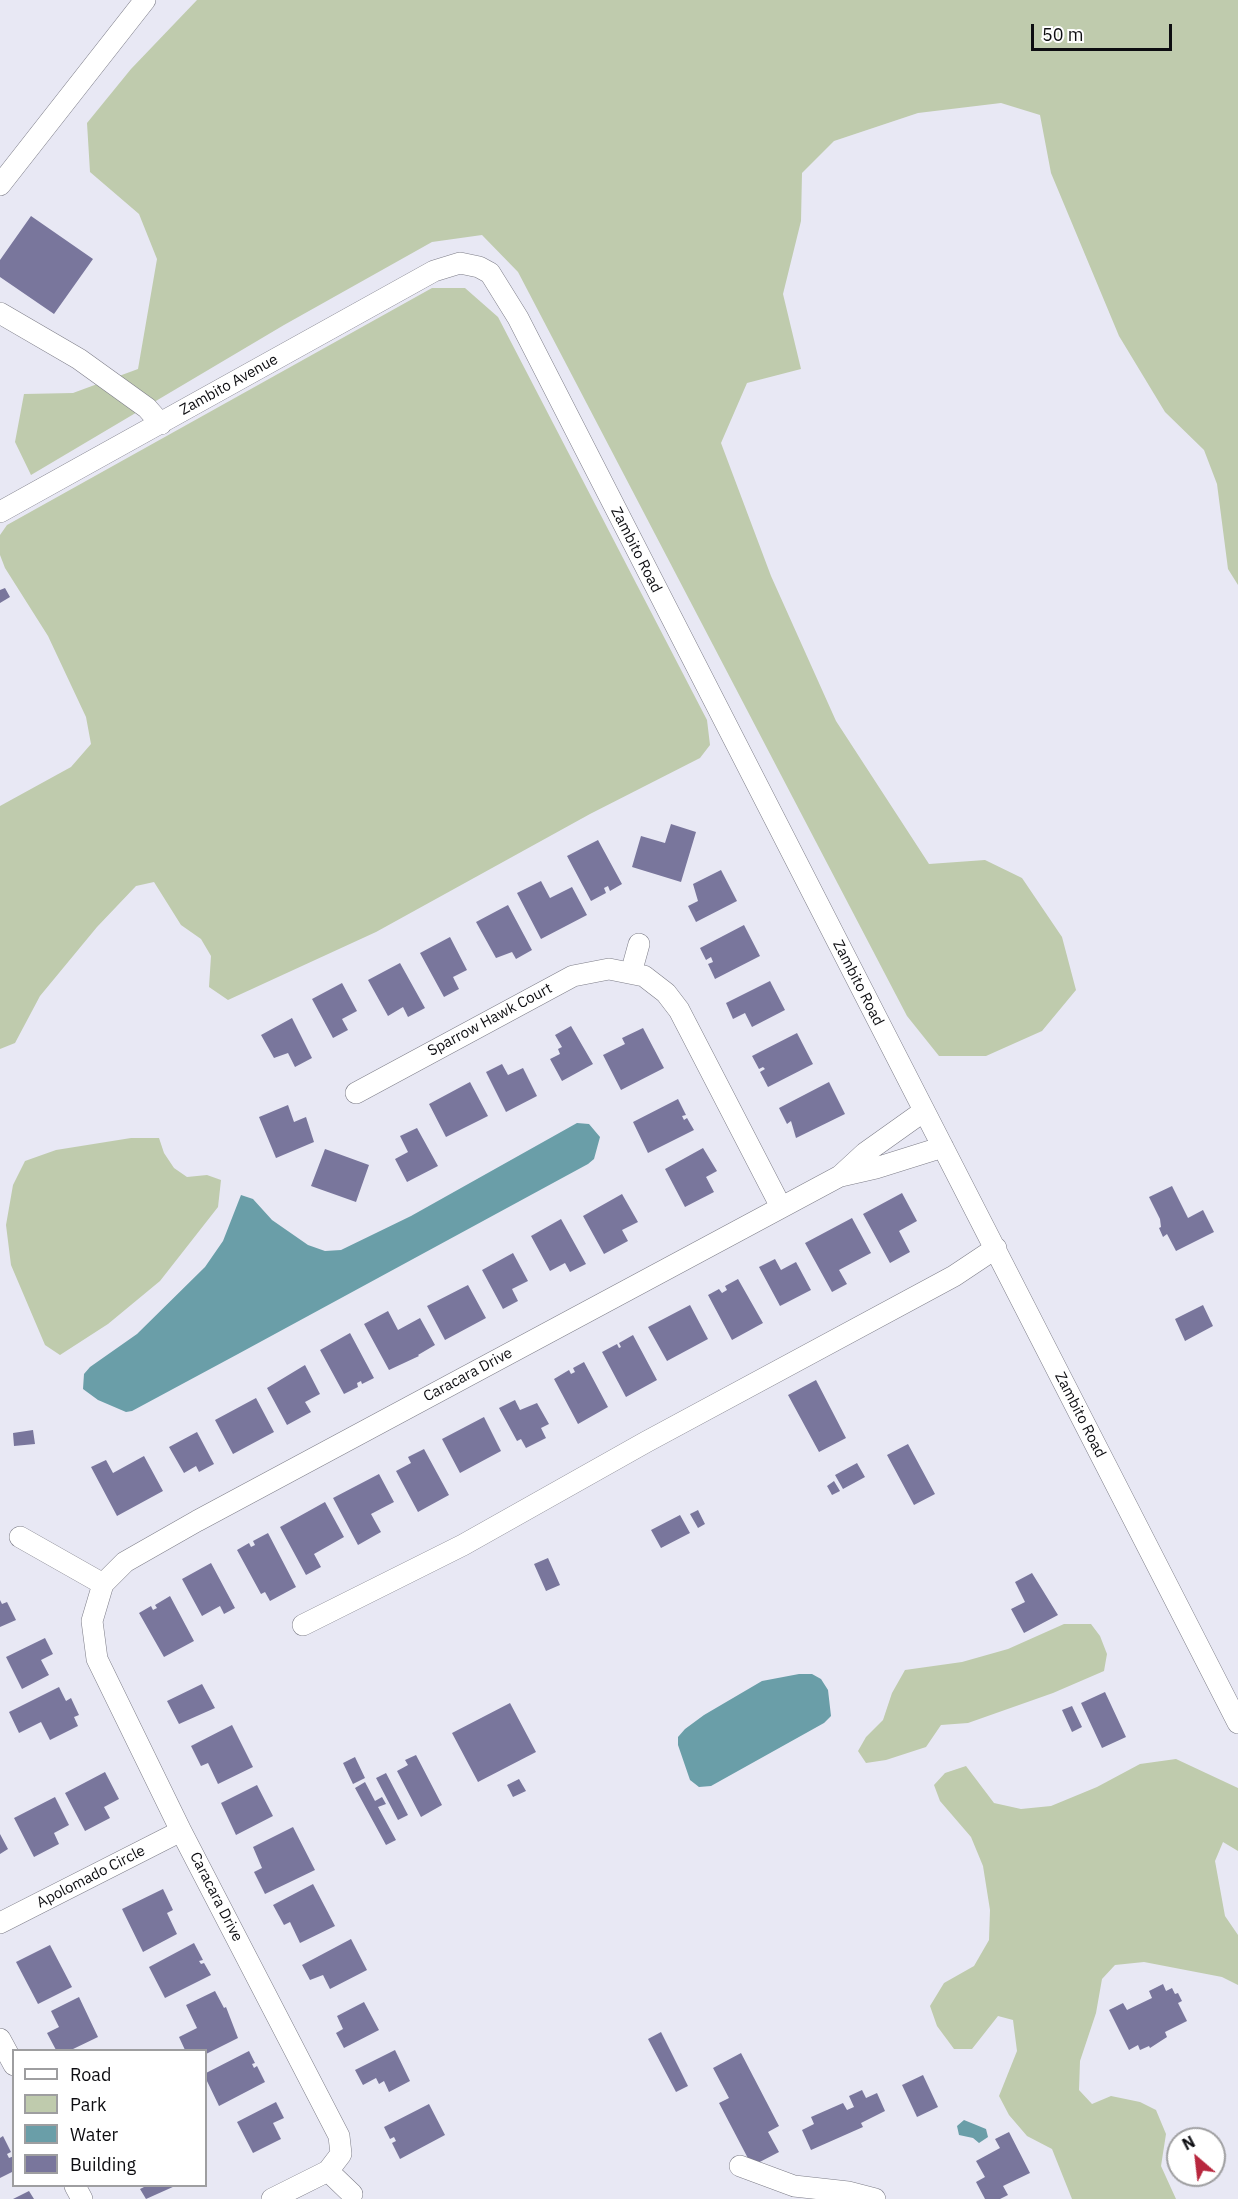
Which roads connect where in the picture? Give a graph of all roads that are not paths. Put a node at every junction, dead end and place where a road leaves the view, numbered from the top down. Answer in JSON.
{"nodes":[{"id":1,"x":145,"y":0,"type":"edge"},
{"id":2,"x":0,"y":184,"type":"edge"},
{"id":3,"x":460,"y":263,"type":"joint"},
{"id":4,"x":0,"y":313,"type":"edge"},
{"id":5,"x":161,"y":424,"type":"junction"},
{"id":6,"x":0,"y":512,"type":"edge"},
{"id":7,"x":639,"y":944,"type":"dead end"},
{"id":8,"x":631,"y":973,"type":"junction"},
{"id":9,"x":356,"y":1094,"type":"dead end"},
{"id":10,"x":924,"y":1111,"type":"junction"},
{"id":11,"x":943,"y":1147,"type":"junction"},
{"id":12,"x":840,"y":1176,"type":"junction"},
{"id":13,"x":781,"y":1207,"type":"junction"},
{"id":14,"x":996,"y":1248,"type":"junction"},
{"id":15,"x":20,"y":1537,"type":"dead end"},
{"id":16,"x":102,"y":1584,"type":"junction"},
{"id":17,"x":303,"y":1625,"type":"dead end"},
{"id":18,"x":1238,"y":1723,"type":"edge"},
{"id":19,"x":181,"y":1831,"type":"junction"},
{"id":20,"x":0,"y":1923,"type":"edge"},
{"id":21,"x":0,"y":2039,"type":"edge"},
{"id":22,"x":12,"y":2061,"type":"edge"},
{"id":23,"x":740,"y":2166,"type":"dead end"},
{"id":24,"x":328,"y":2171,"type":"junction"},
{"id":25,"x":352,"y":2194,"type":"dead end"},
{"id":26,"x":272,"y":2199,"type":"edge"},
{"id":27,"x":875,"y":2199,"type":"edge"}],
"edges":[{"from":1,"to":2,"type":"street"},
{"from":3,"to":5,"type":"street","name":"Zambito Avenue"},
{"from":3,"to":10,"type":"street","name":"Zambito Road"},
{"from":4,"to":5,"type":"street"},
{"from":5,"to":6,"type":"street","name":"Zambito Avenue"},
{"from":7,"to":8,"type":"street"},
{"from":8,"to":9,"type":"street","name":"Sparrow Hawk Court"},
{"from":8,"to":13,"type":"street","name":"Sparrow Hawk Court"},
{"from":10,"to":11,"type":"street","name":"Zambito Road"},
{"from":10,"to":12,"type":"street","name":"Caracara Drive"},
{"from":11,"to":12,"type":"street","name":"Caracara Drive"},
{"from":11,"to":14,"type":"street","name":"Zambito Road"},
{"from":12,"to":13,"type":"street","name":"Caracara Drive"},
{"from":13,"to":16,"type":"street","name":"Caracara Drive"},
{"from":14,"to":17,"type":"street"},
{"from":14,"to":18,"type":"street","name":"Zambito Road"},
{"from":15,"to":16,"type":"street"},
{"from":16,"to":19,"type":"street","name":"Caracara Drive"},
{"from":19,"to":20,"type":"street","name":"Apolomado Circle"},
{"from":19,"to":24,"type":"street","name":"Caracara Drive"},
{"from":21,"to":22,"type":"street"},
{"from":23,"to":27,"type":"street"},
{"from":24,"to":25,"type":"street"},
{"from":24,"to":26,"type":"street"}]}
